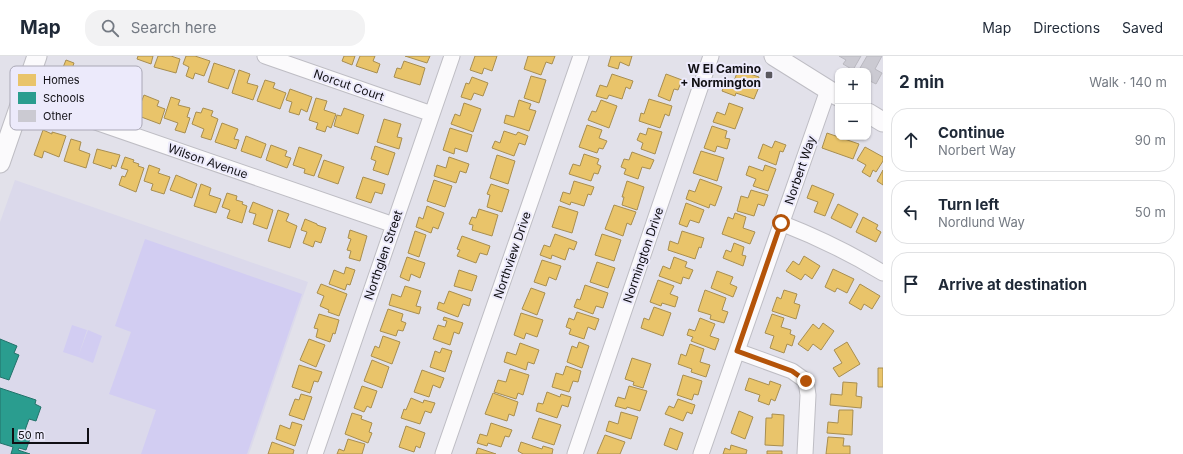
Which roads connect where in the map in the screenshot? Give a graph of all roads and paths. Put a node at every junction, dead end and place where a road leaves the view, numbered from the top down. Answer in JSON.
{"nodes":[{"id":1,"x":37,"y":56,"type":"edge"},
{"id":2,"x":265,"y":56,"type":"edge"},
{"id":3,"x":452,"y":56,"type":"edge"},
{"id":4,"x":581,"y":56,"type":"edge"},
{"id":5,"x":711,"y":56,"type":"edge"},
{"id":6,"x":774,"y":56,"type":"edge"},
{"id":7,"x":34,"y":66,"type":"edge"},
{"id":8,"x":833,"y":93,"type":"edge"},
{"id":9,"x":432,"y":114,"type":"junction"},
{"id":10,"x":871,"y":115,"type":"edge"},
{"id":11,"x":883,"y":122,"type":"edge"},
{"id":12,"x":12,"y":130,"type":"edge"},
{"id":13,"x":119,"y":130,"type":"edge"},
{"id":14,"x":0,"y":163,"type":"edge"},
{"id":15,"x":781,"y":223,"type":"junction"},
{"id":16,"x":394,"y":225,"type":"junction"},
{"id":17,"x":883,"y":272,"type":"edge"},
{"id":18,"x":737,"y":351,"type":"junction"},
{"id":19,"x":315,"y":454,"type":"edge"},
{"id":20,"x":443,"y":454,"type":"edge"},
{"id":21,"x":575,"y":454,"type":"edge"},
{"id":22,"x":701,"y":454,"type":"edge"},
{"id":23,"x":805,"y":454,"type":"edge"}],
"edges":[{"from":1,"to":7,"type":"main road"},
{"from":2,"to":9,"type":"street","name":"Norcut Court"},
{"from":3,"to":9,"type":"street","name":"Northglen Street"},
{"from":4,"to":20,"type":"street","name":"Northview Drive"},
{"from":5,"to":21,"type":"street","name":"Normington Drive"},
{"from":6,"to":8,"type":"main road"},
{"from":8,"to":15,"type":"street","name":"Norbert Way"},
{"from":9,"to":16,"type":"street","name":"Northglen Street"},
{"from":10,"to":11,"type":"main road"},
{"from":12,"to":14,"type":"main road"},
{"from":13,"to":16,"type":"street","name":"Wilson Avenue"},
{"from":15,"to":17,"type":"street"},
{"from":15,"to":18,"type":"street","name":"Norbert Way"},
{"from":16,"to":19,"type":"street","name":"Northglen Street"},
{"from":18,"to":22,"type":"street","name":"Norbert Way"},
{"from":18,"to":23,"type":"street"}]}
